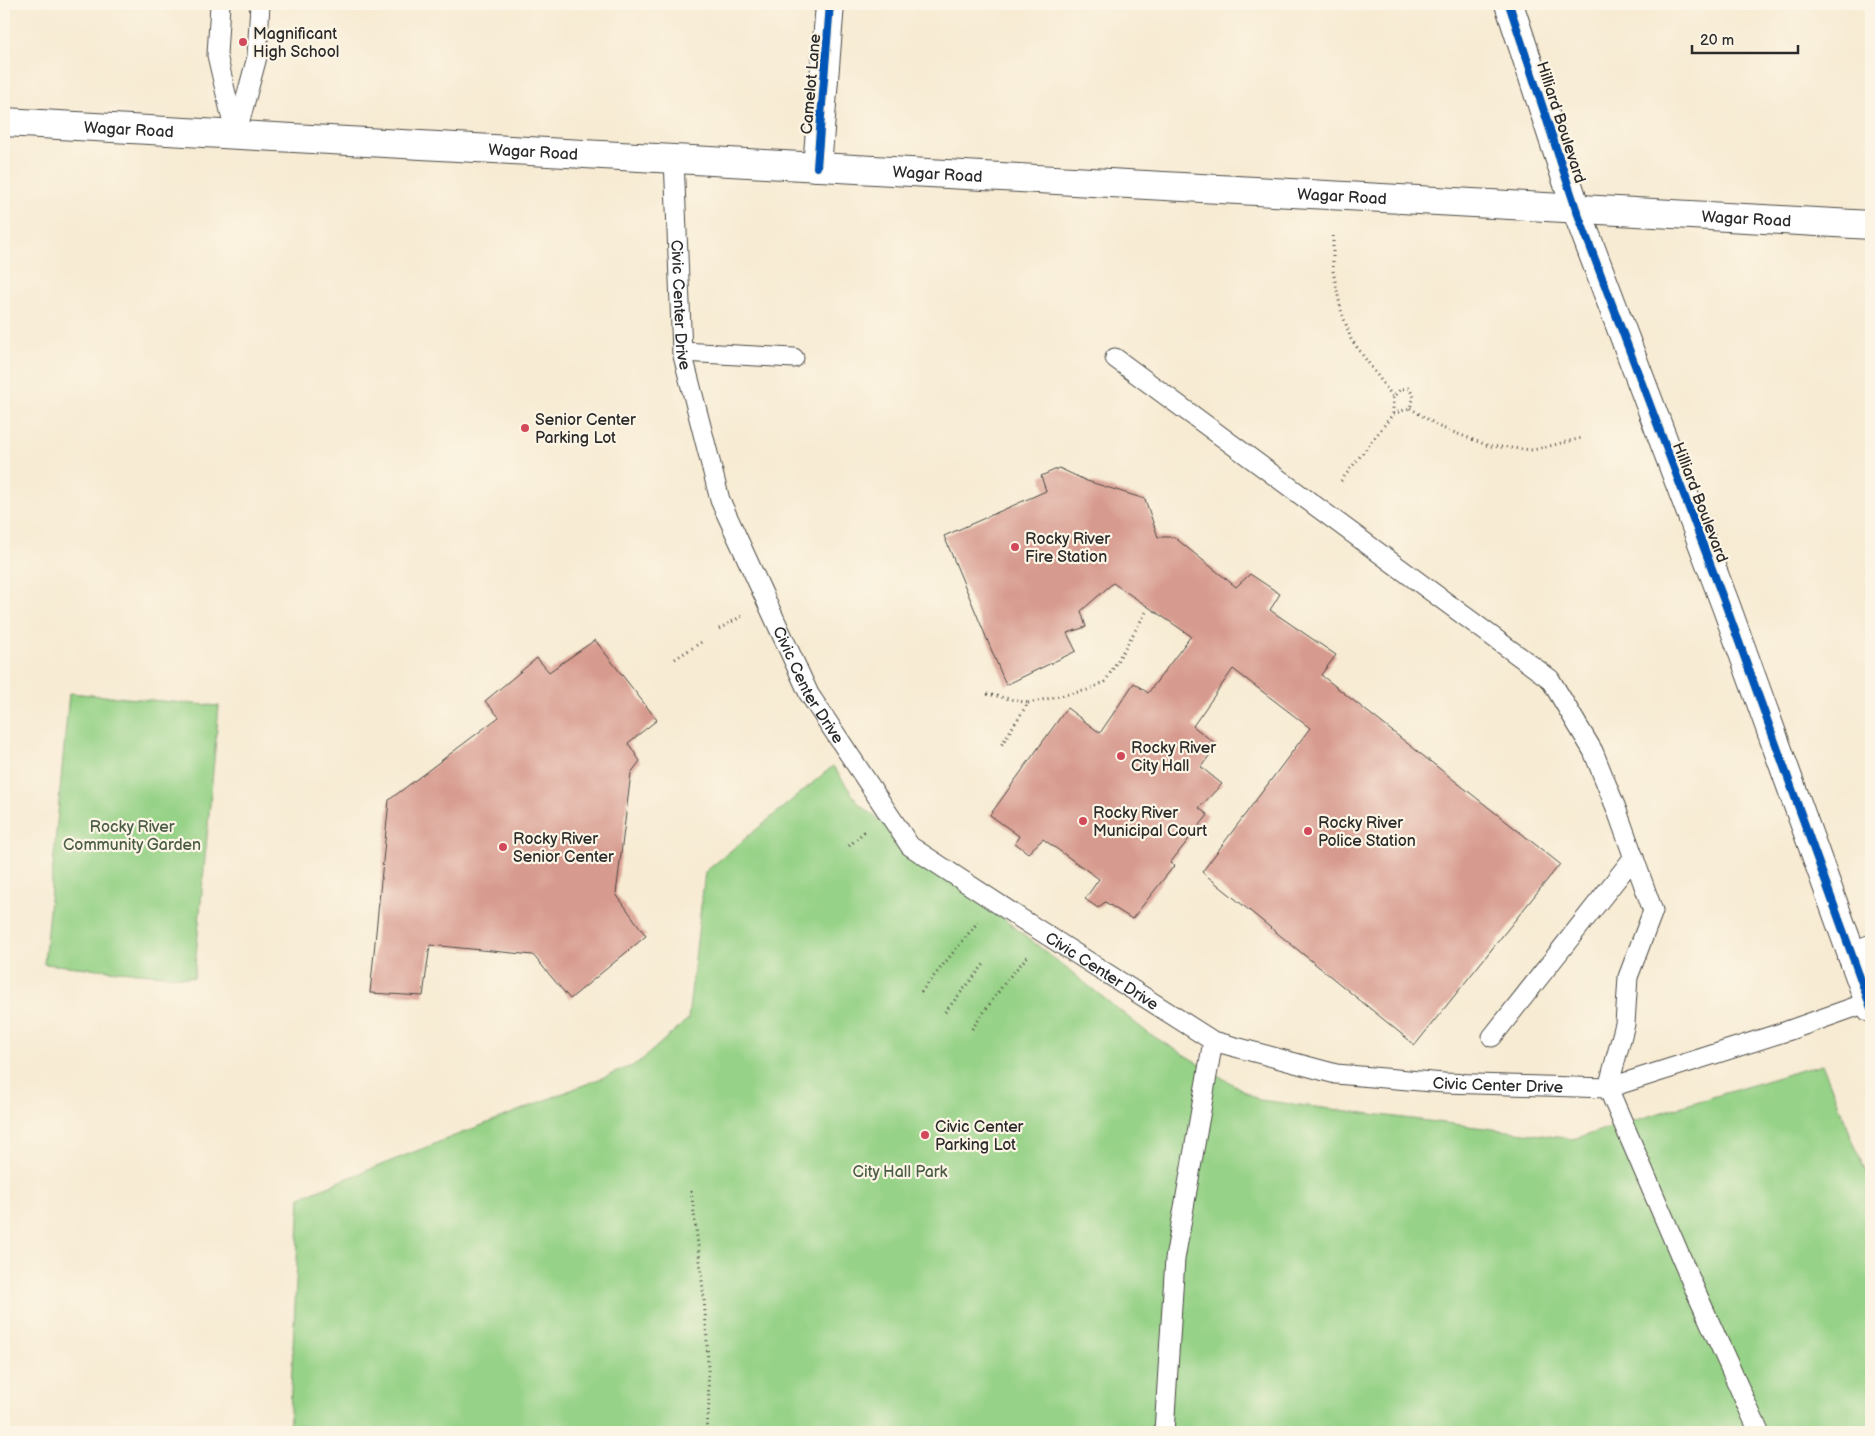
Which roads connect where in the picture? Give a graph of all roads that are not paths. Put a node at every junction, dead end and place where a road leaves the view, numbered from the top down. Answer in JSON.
{"nodes":[{"id":1,"x":220,"y":4,"type":"edge"},
{"id":2,"x":260,"y":4,"type":"edge"},
{"id":3,"x":830,"y":4,"type":"edge"},
{"id":4,"x":1509,"y":4,"type":"edge"},
{"id":5,"x":4,"y":122,"type":"edge"},
{"id":6,"x":236,"y":136,"type":"junction"},
{"id":7,"x":674,"y":159,"type":"junction"},
{"id":8,"x":817,"y":167,"type":"junction"},
{"id":9,"x":1576,"y":209,"type":"junction"},
{"id":10,"x":1871,"y":225,"type":"edge"},
{"id":11,"x":682,"y":352,"type":"junction"},
{"id":12,"x":794,"y":358,"type":"dead end"},
{"id":13,"x":1115,"y":358,"type":"dead end"},
{"id":14,"x":1634,"y":857,"type":"junction"},
{"id":15,"x":1862,"y":952,"type":"edge"},
{"id":16,"x":1870,"y":1005,"type":"edge"},
{"id":17,"x":1492,"y":1037,"type":"dead end"},
{"id":18,"x":1213,"y":1041,"type":"junction"},
{"id":19,"x":1608,"y":1088,"type":"junction"},
{"id":20,"x":1164,"y":1432,"type":"edge"},
{"id":21,"x":1759,"y":1432,"type":"edge"}],
"edges":[{"from":1,"to":6,"type":"lane"},
{"from":2,"to":6,"type":"lane"},
{"from":3,"to":8,"type":"main road","name":"Camelot Lane"},
{"from":4,"to":9,"type":"main road","name":"Hilliard Boulevard"},
{"from":5,"to":6,"type":"main road","name":"Wagar Road"},
{"from":6,"to":7,"type":"main road","name":"Wagar Road"},
{"from":7,"to":8,"type":"main road","name":"Wagar Road"},
{"from":7,"to":11,"type":"lane","name":"Civic Center Drive"},
{"from":8,"to":9,"type":"main road","name":"Wagar Road"},
{"from":9,"to":10,"type":"main road","name":"Wagar Road"},
{"from":9,"to":15,"type":"main road","name":"Hilliard Boulevard"},
{"from":11,"to":12,"type":"lane"},
{"from":11,"to":18,"type":"lane","name":"Civic Center Drive"},
{"from":13,"to":14,"type":"lane"},
{"from":14,"to":17,"type":"lane"},
{"from":14,"to":19,"type":"lane"},
{"from":15,"to":16,"type":"main road","name":"Hilliard Boulevard"},
{"from":16,"to":19,"type":"lane","name":"Civic Center Drive"},
{"from":18,"to":19,"type":"lane","name":"Civic Center Drive"},
{"from":18,"to":20,"type":"lane"},
{"from":19,"to":21,"type":"lane"}]}
